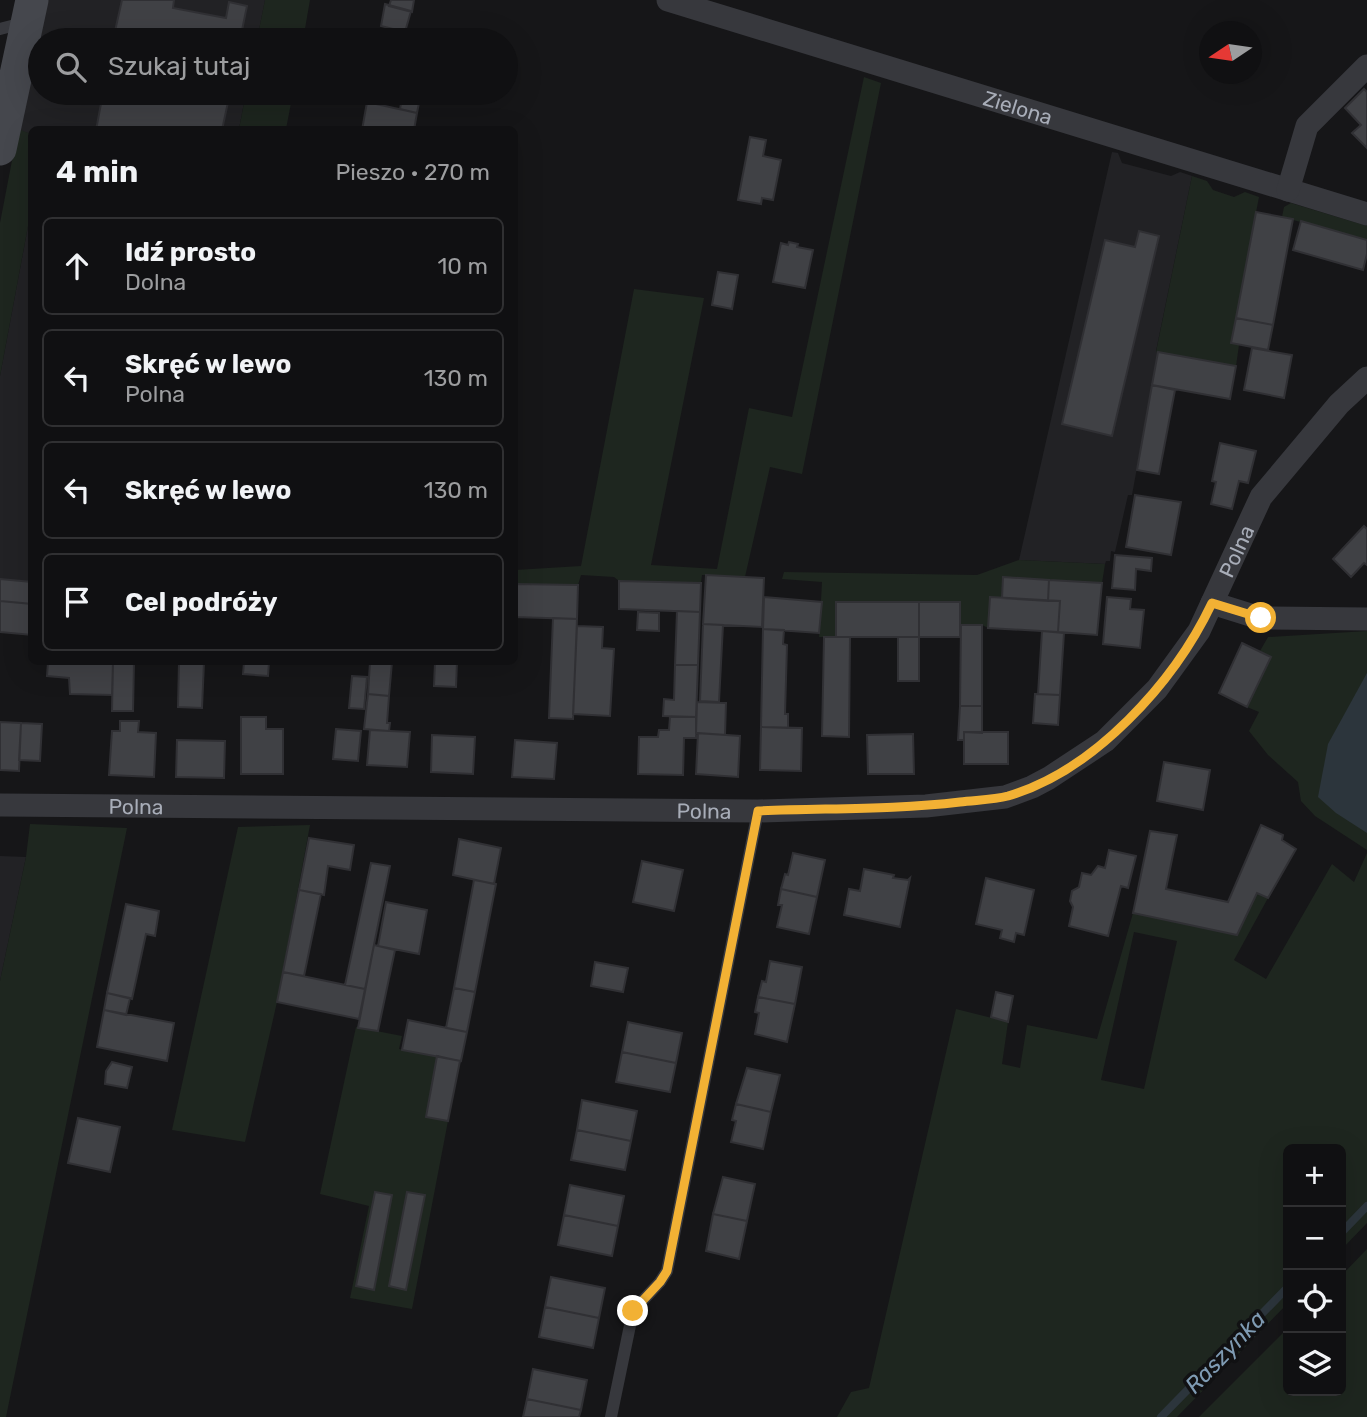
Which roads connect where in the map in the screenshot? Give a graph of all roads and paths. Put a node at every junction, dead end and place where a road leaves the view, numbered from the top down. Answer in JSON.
{"nodes":[{"id":1,"x":668,"y":0,"type":"edge"},
{"id":2,"x":19,"y":17,"type":"edge"},
{"id":3,"x":1367,"y":66,"type":"edge"},
{"id":4,"x":0,"y":149,"type":"edge"},
{"id":5,"x":1288,"y":190,"type":"junction"},
{"id":6,"x":1367,"y":214,"type":"edge"},
{"id":7,"x":1367,"y":377,"type":"edge"},
{"id":8,"x":1212,"y":603,"type":"junction"},
{"id":9,"x":1367,"y":619,"type":"edge"},
{"id":10,"x":0,"y":805,"type":"edge"},
{"id":11,"x":758,"y":811,"type":"junction"},
{"id":12,"x":611,"y":1417,"type":"edge"}],
"edges":[{"from":1,"to":5,"type":"street","name":"Zielona"},
{"from":2,"to":4,"type":"street"},
{"from":3,"to":5,"type":"street"},
{"from":5,"to":6,"type":"street","name":"Zielona"},
{"from":7,"to":8,"type":"street","name":"Polna"},
{"from":8,"to":9,"type":"street"},
{"from":8,"to":11,"type":"street","name":"Polna"},
{"from":10,"to":11,"type":"street","name":"Polna"},
{"from":11,"to":12,"type":"lane"}]}
